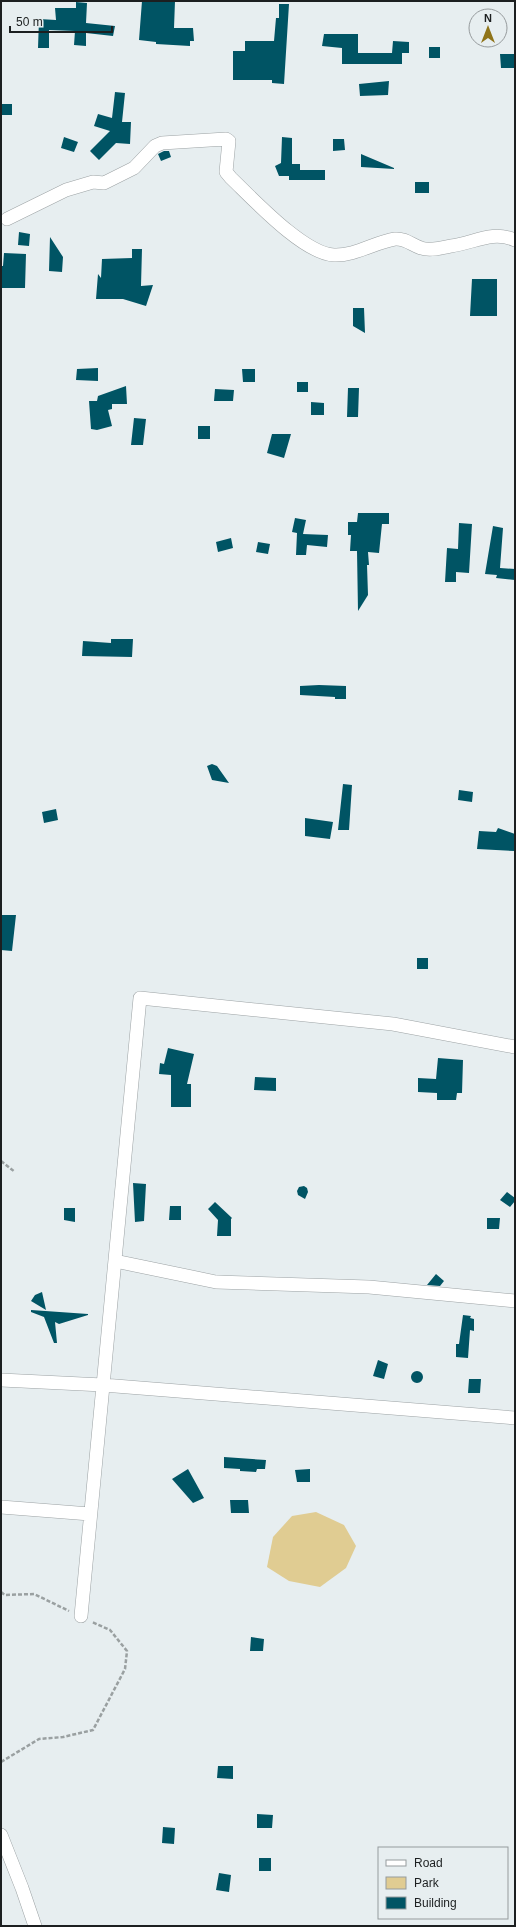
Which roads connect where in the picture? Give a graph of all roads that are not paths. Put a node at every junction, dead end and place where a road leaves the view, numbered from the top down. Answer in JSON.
{"nodes":[{"id":1,"x":7,"y":219,"type":"dead end"},
{"id":2,"x":515,"y":240,"type":"edge"},
{"id":3,"x":515,"y":1047,"type":"edge"},
{"id":4,"x":114,"y":1261,"type":"junction"},
{"id":5,"x":515,"y":1301,"type":"edge"},
{"id":6,"x":1,"y":1380,"type":"edge"},
{"id":7,"x":103,"y":1385,"type":"junction"},
{"id":8,"x":515,"y":1418,"type":"edge"},
{"id":9,"x":1,"y":1507,"type":"edge"},
{"id":10,"x":90,"y":1514,"type":"junction"},
{"id":11,"x":81,"y":1616,"type":"road end"},
{"id":12,"x":1,"y":1835,"type":"edge"},
{"id":13,"x":35,"y":1926,"type":"edge"}],
"edges":[{"from":1,"to":2,"type":"street"},
{"from":3,"to":4,"type":"street"},
{"from":4,"to":5,"type":"street"},
{"from":4,"to":7,"type":"street"},
{"from":6,"to":7,"type":"street"},
{"from":7,"to":8,"type":"street"},
{"from":7,"to":10,"type":"street"},
{"from":9,"to":10,"type":"street"},
{"from":10,"to":11,"type":"street"},
{"from":12,"to":13,"type":"street"}]}
